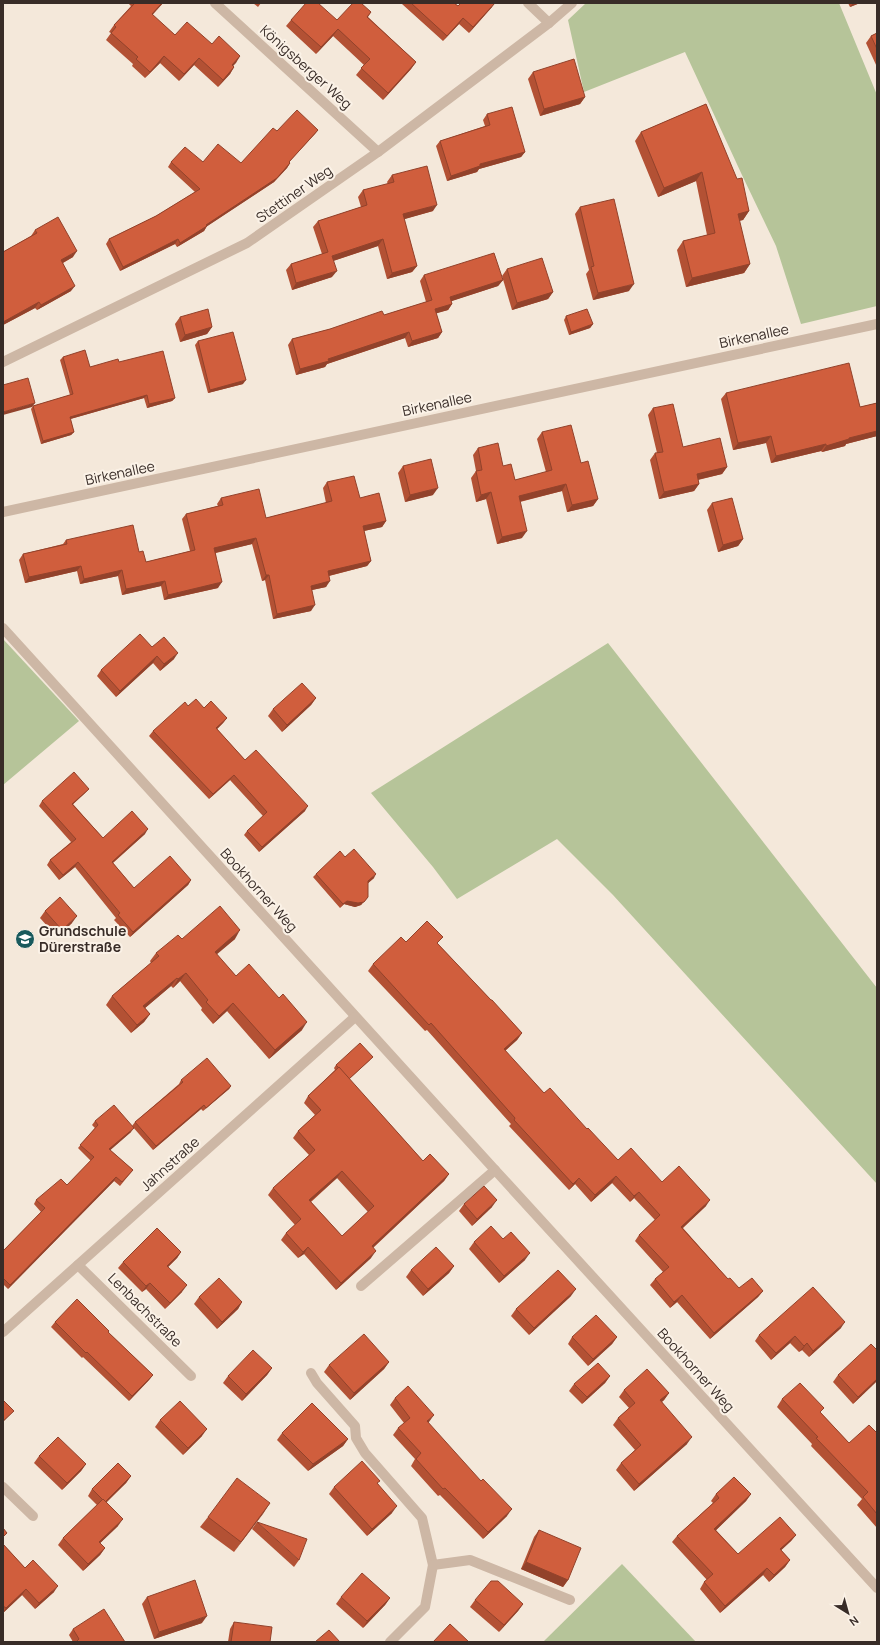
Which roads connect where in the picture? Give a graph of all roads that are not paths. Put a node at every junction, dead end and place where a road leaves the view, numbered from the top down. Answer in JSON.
{"nodes":[{"id":1,"x":215,"y":3,"type":"edge"},
{"id":2,"x":528,"y":3,"type":"edge"},
{"id":3,"x":572,"y":3,"type":"edge"},
{"id":4,"x":549,"y":22,"type":"junction"},
{"id":5,"x":378,"y":152,"type":"junction"},
{"id":6,"x":877,"y":324,"type":"edge"},
{"id":7,"x":3,"y":362,"type":"edge"},
{"id":8,"x":3,"y":512,"type":"edge"},
{"id":9,"x":3,"y":628,"type":"edge"},
{"id":10,"x":355,"y":1017,"type":"junction"},
{"id":11,"x":495,"y":1170,"type":"junction"},
{"id":12,"x":78,"y":1265,"type":"junction"},
{"id":13,"x":361,"y":1286,"type":"dead end"},
{"id":14,"x":3,"y":1332,"type":"edge"},
{"id":15,"x":311,"y":1373,"type":"dead end"},
{"id":16,"x":191,"y":1376,"type":"dead end"},
{"id":17,"x":3,"y":1487,"type":"edge"},
{"id":18,"x":34,"y":1516,"type":"dead end"},
{"id":19,"x":433,"y":1565,"type":"junction"},
{"id":20,"x":877,"y":1588,"type":"edge"},
{"id":21,"x":570,"y":1600,"type":"dead end"},
{"id":22,"x":390,"y":1642,"type":"edge"}],
"edges":[{"from":1,"to":5,"type":"street","name":"Königsberger Weg"},
{"from":2,"to":4,"type":"street"},
{"from":3,"to":4,"type":"street","name":"Stettiner Weg"},
{"from":4,"to":5,"type":"street","name":"Stettiner Weg"},
{"from":5,"to":7,"type":"street","name":"Stettiner Weg"},
{"from":6,"to":8,"type":"street","name":"Birkenallee"},
{"from":9,"to":10,"type":"street","name":"Bookhorner Weg"},
{"from":10,"to":11,"type":"street","name":"Bookhorner Weg"},
{"from":10,"to":12,"type":"street","name":"Jahnstraße"},
{"from":11,"to":13,"type":"street"},
{"from":11,"to":20,"type":"street","name":"Bookhorner Weg"},
{"from":12,"to":14,"type":"street","name":"Jahnstraße"},
{"from":12,"to":16,"type":"street","name":"Lenbachstraße"},
{"from":15,"to":19,"type":"street"},
{"from":17,"to":18,"type":"street"},
{"from":19,"to":21,"type":"street"},
{"from":19,"to":22,"type":"street"}]}
